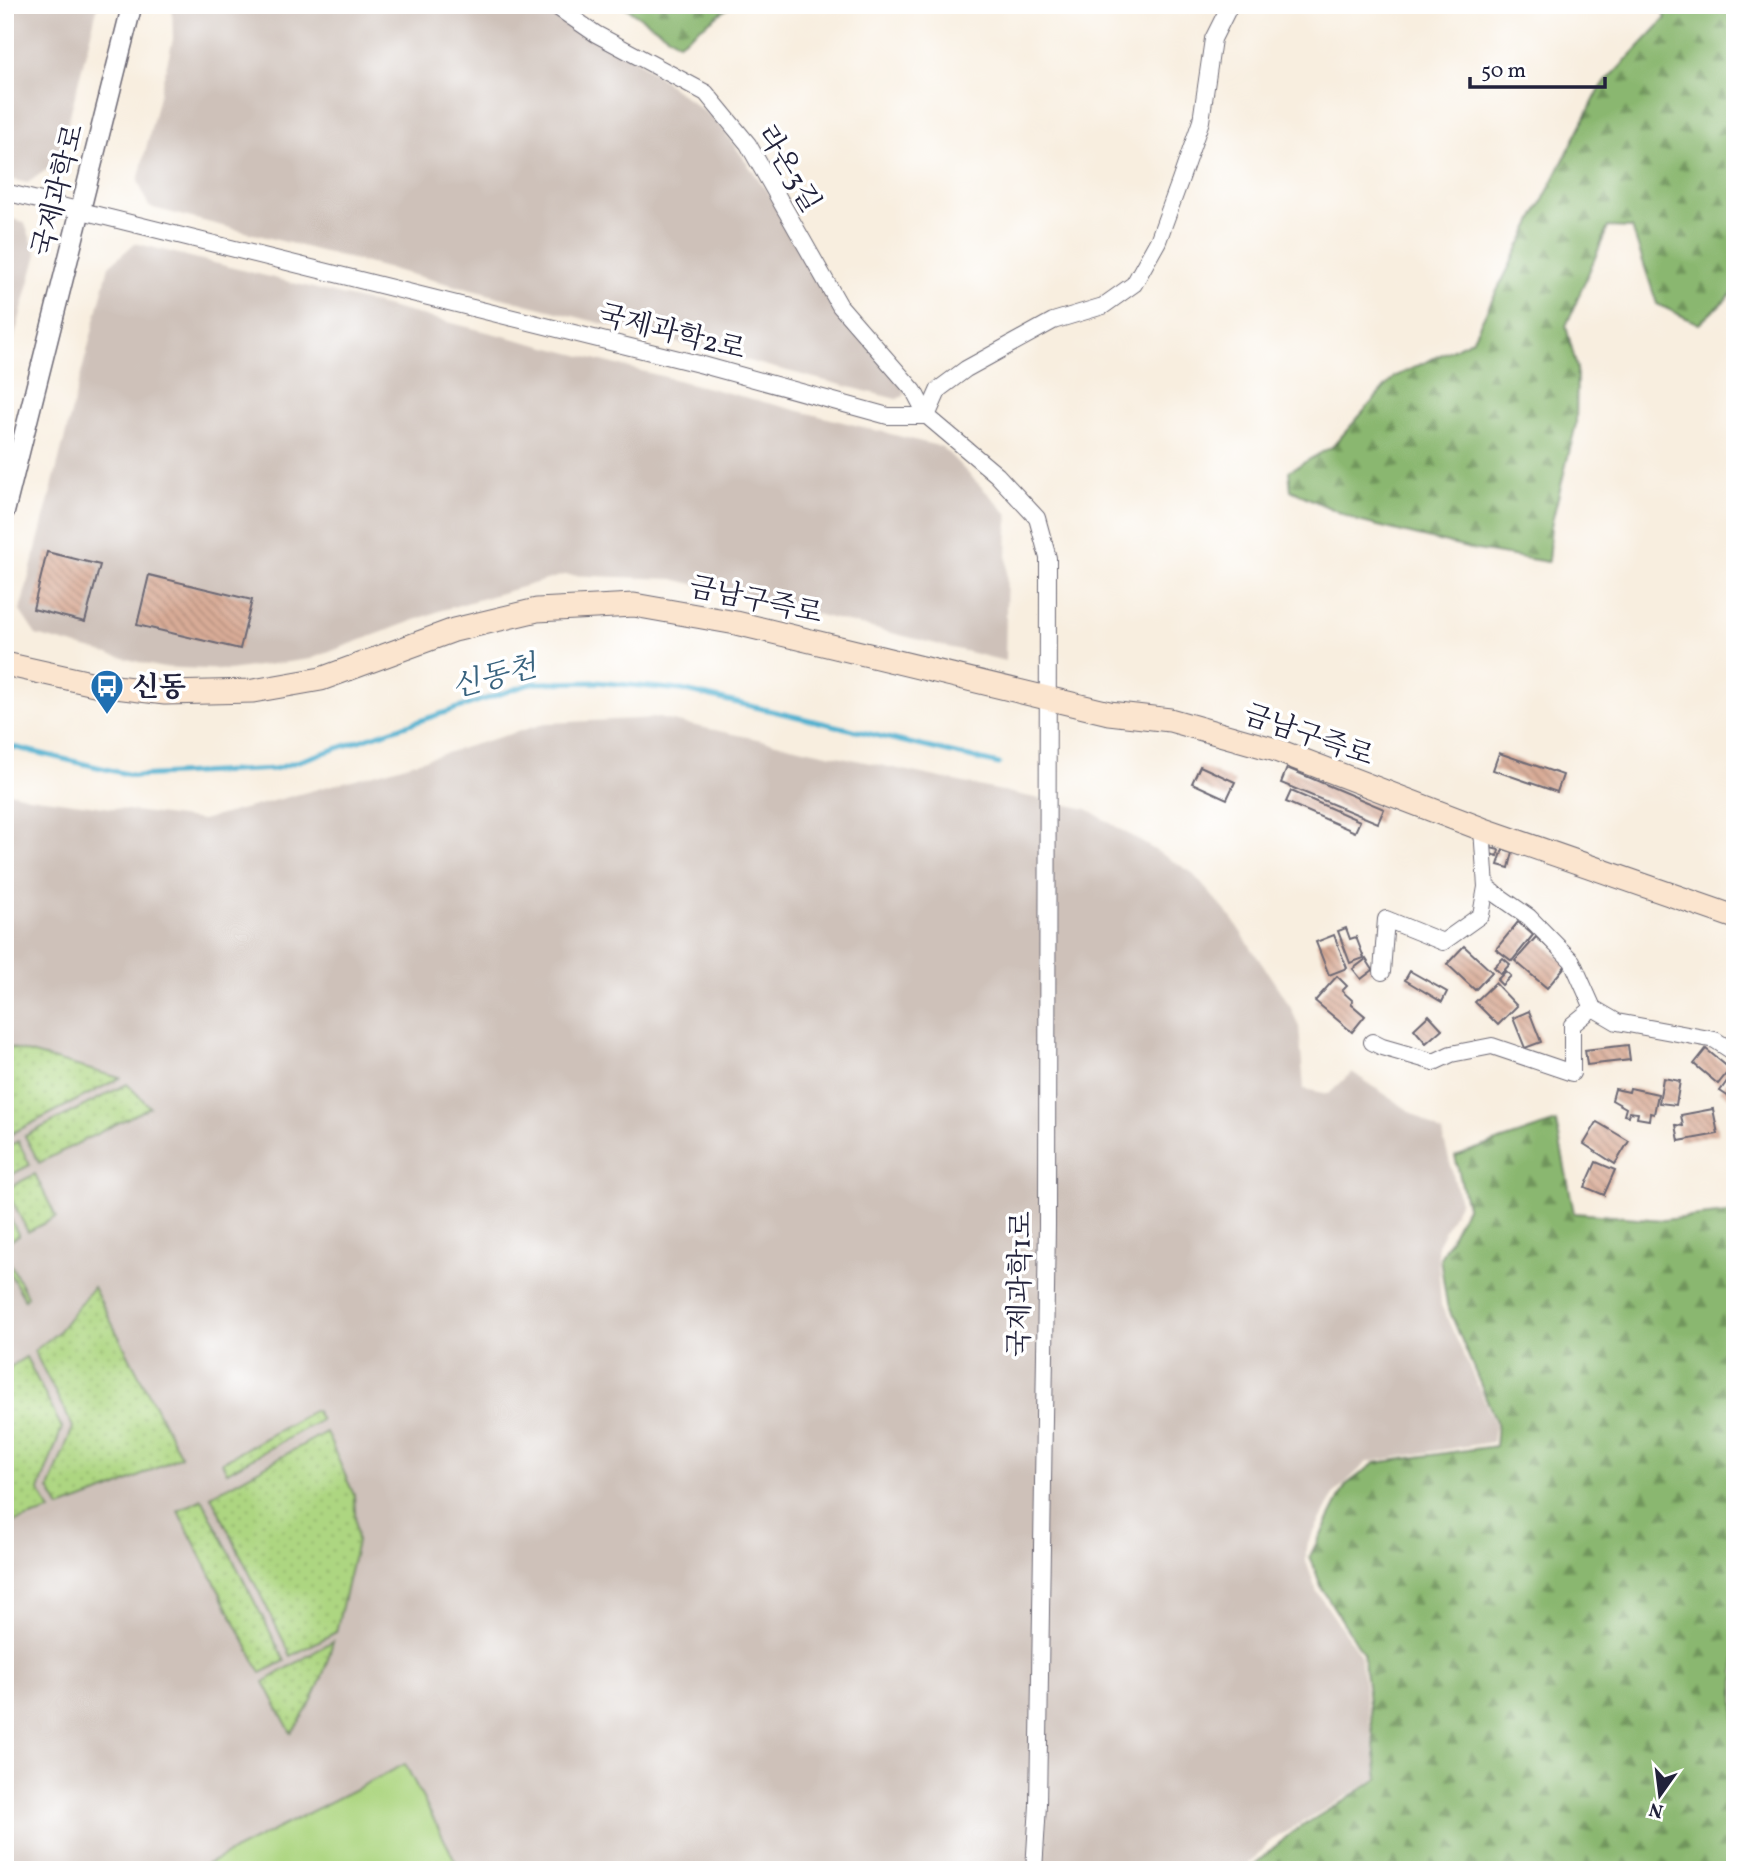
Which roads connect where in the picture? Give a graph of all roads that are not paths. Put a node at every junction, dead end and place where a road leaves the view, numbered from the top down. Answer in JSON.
{"nodes":[{"id":1,"x":132,"y":5,"type":"edge"},
{"id":2,"x":554,"y":5,"type":"edge"},
{"id":3,"x":1230,"y":5,"type":"edge"},
{"id":4,"x":5,"y":192,"type":"edge"},
{"id":5,"x":81,"y":211,"type":"junction"},
{"id":6,"x":927,"y":416,"type":"junction"},
{"id":7,"x":5,"y":510,"type":"edge"},
{"id":8,"x":5,"y":664,"type":"edge"},
{"id":9,"x":1046,"y":699,"type":"junction"},
{"id":10,"x":1482,"y":829,"type":"junction"},
{"id":11,"x":1486,"y":887,"type":"junction"},
{"id":12,"x":1735,"y":917,"type":"edge"},
{"id":13,"x":1382,"y":972,"type":"dead end"},
{"id":14,"x":1593,"y":1008,"type":"junction"},
{"id":15,"x":1372,"y":1041,"type":"dead end"},
{"id":16,"x":1735,"y":1053,"type":"edge"},
{"id":17,"x":1034,"y":1870,"type":"edge"}],
"edges":[{"from":1,"to":5,"type":"street","name":"국제과학로"},
{"from":2,"to":6,"type":"street","name":"라온3길"},
{"from":3,"to":6,"type":"street"},
{"from":4,"to":5,"type":"street","name":"국제과학2로"},
{"from":5,"to":6,"type":"street","name":"국제과학2로"},
{"from":5,"to":7,"type":"street","name":"국제과학로"},
{"from":6,"to":9,"type":"street"},
{"from":8,"to":9,"type":"main road","name":"금남구즉로"},
{"from":9,"to":10,"type":"main road","name":"금남구즉로"},
{"from":9,"to":17,"type":"street","name":"국제과학1로"},
{"from":10,"to":11,"type":"street"},
{"from":10,"to":12,"type":"main road","name":"금남구즉로"},
{"from":11,"to":13,"type":"street"},
{"from":11,"to":14,"type":"street"},
{"from":14,"to":15,"type":"street"},
{"from":14,"to":16,"type":"street"}]}
